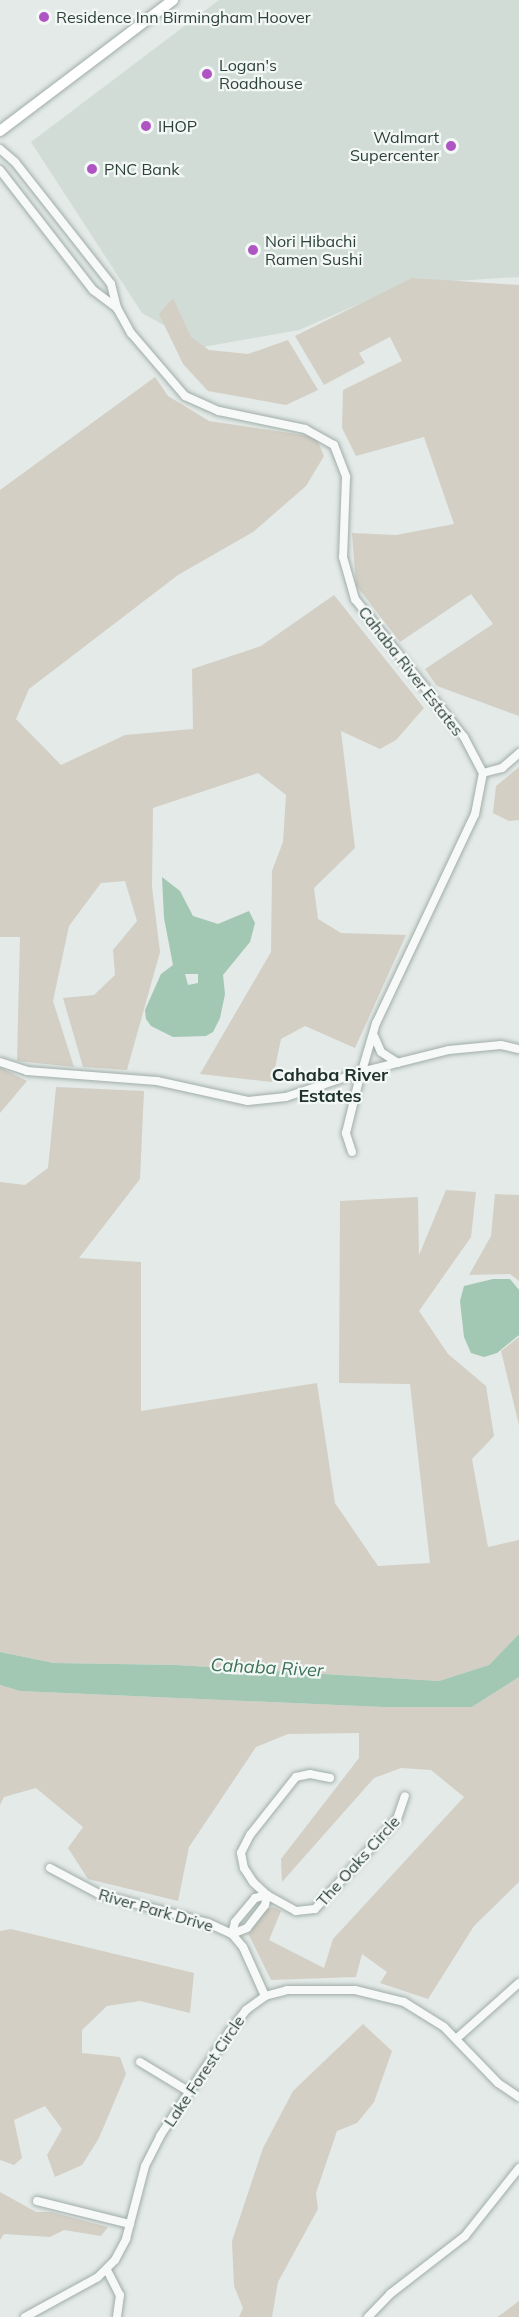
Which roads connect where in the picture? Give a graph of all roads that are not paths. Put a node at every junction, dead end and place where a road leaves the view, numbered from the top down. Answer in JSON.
{"nodes":[{"id":1,"x":173,"y":0,"type":"edge"},
{"id":2,"x":0,"y":131,"type":"edge"},
{"id":3,"x":0,"y":149,"type":"edge"},
{"id":4,"x":0,"y":170,"type":"edge"},
{"id":5,"x":117,"y":309,"type":"junction"},
{"id":6,"x":519,"y":753,"type":"edge"},
{"id":7,"x":483,"y":773,"type":"junction"},
{"id":8,"x":374,"y":1034,"type":"junction"},
{"id":9,"x":519,"y":1049,"type":"edge"},
{"id":10,"x":0,"y":1062,"type":"edge"},
{"id":11,"x":398,"y":1063,"type":"junction"},
{"id":12,"x":361,"y":1071,"type":"junction"},
{"id":13,"x":352,"y":1152,"type":"dead end"},
{"id":14,"x":330,"y":1778,"type":"dead end"},
{"id":15,"x":405,"y":1796,"type":"dead end"},
{"id":16,"x":50,"y":1868,"type":"dead end"},
{"id":17,"x":267,"y":1895,"type":"junction"},
{"id":18,"x":232,"y":1934,"type":"junction"},
{"id":19,"x":519,"y":1983,"type":"edge"},
{"id":20,"x":265,"y":1996,"type":"junction"},
{"id":21,"x":457,"y":2038,"type":"junction"},
{"id":22,"x":140,"y":2062,"type":"dead end"},
{"id":23,"x":188,"y":2091,"type":"junction"},
{"id":24,"x":519,"y":2097,"type":"edge"},
{"id":25,"x":519,"y":2169,"type":"edge"},
{"id":26,"x":37,"y":2201,"type":"dead end"},
{"id":27,"x":130,"y":2224,"type":"junction"},
{"id":28,"x":107,"y":2270,"type":"junction"},
{"id":29,"x":25,"y":2317,"type":"edge"},
{"id":30,"x":117,"y":2317,"type":"edge"},
{"id":31,"x":368,"y":2317,"type":"edge"}],
"edges":[{"from":1,"to":2,"type":"main road"},
{"from":3,"to":5,"type":"street","name":"Cahaba River Estates"},
{"from":4,"to":5,"type":"street","name":"Cahaba River Estates"},
{"from":5,"to":7,"type":"street","name":"Cahaba River Estates"},
{"from":6,"to":7,"type":"street"},
{"from":7,"to":8,"type":"street"},
{"from":8,"to":11,"type":"street"},
{"from":8,"to":12,"type":"street"},
{"from":9,"to":11,"type":"street"},
{"from":10,"to":12,"type":"street"},
{"from":11,"to":12,"type":"street"},
{"from":12,"to":13,"type":"street"},
{"from":14,"to":17,"type":"street","name":"The Oaks Circle"},
{"from":15,"to":17,"type":"street","name":"The Oaks Circle"},
{"from":16,"to":18,"type":"street","name":"River Park Drive"},
{"from":17,"to":18,"type":"street"},
{"from":18,"to":20,"type":"street","name":"River Park Drive"},
{"from":19,"to":21,"type":"street"},
{"from":20,"to":21,"type":"street"},
{"from":20,"to":23,"type":"street","name":"Lake Forest Circle"},
{"from":21,"to":24,"type":"street"},
{"from":22,"to":23,"type":"street"},
{"from":23,"to":27,"type":"street","name":"Lake Forest Circle"},
{"from":25,"to":31,"type":"street"},
{"from":26,"to":27,"type":"street"},
{"from":27,"to":28,"type":"street","name":"Lake Forest Circle"},
{"from":28,"to":29,"type":"street","name":"Lake Forest Circle"},
{"from":28,"to":30,"type":"street"}]}
